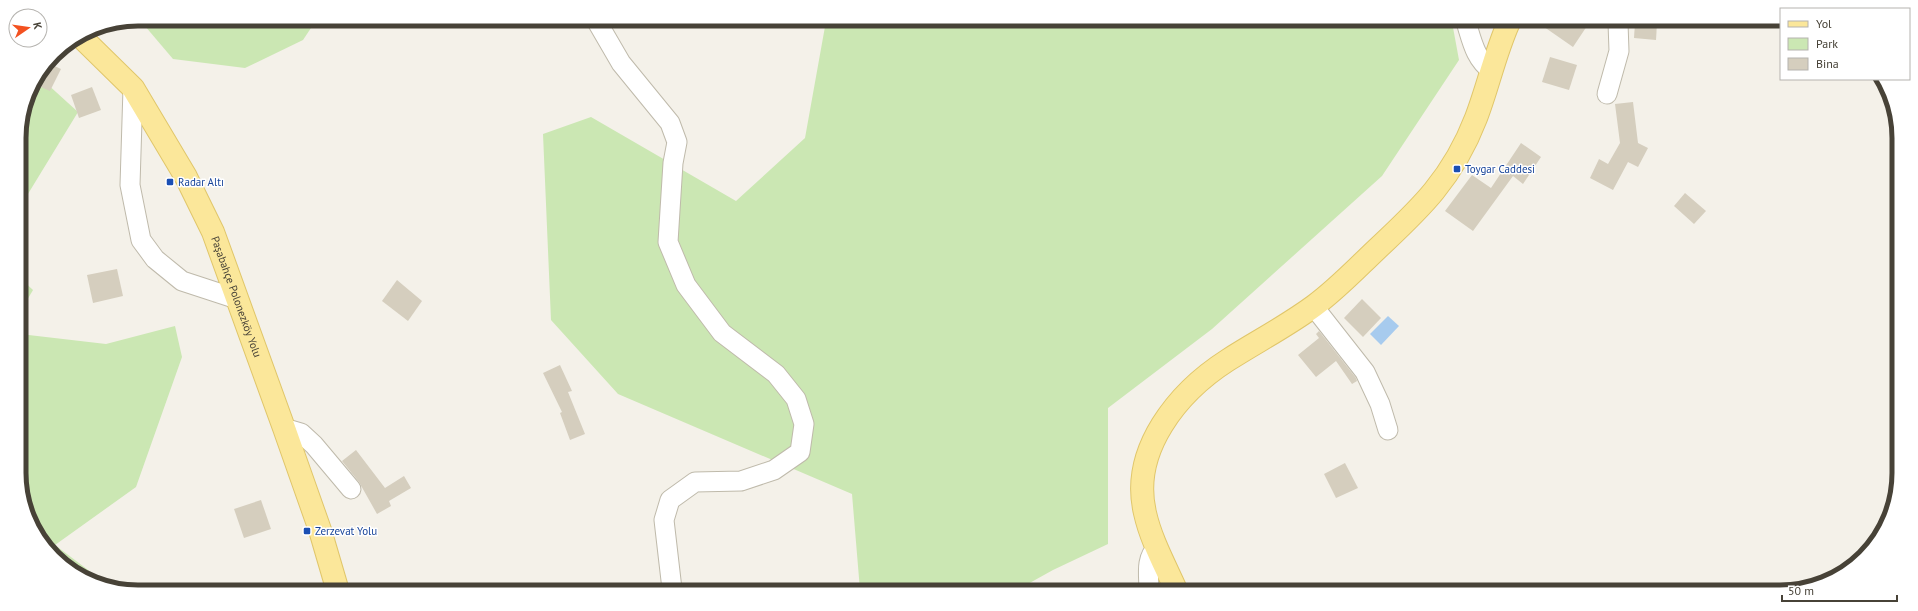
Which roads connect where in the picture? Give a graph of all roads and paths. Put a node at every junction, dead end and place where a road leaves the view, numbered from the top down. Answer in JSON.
{"nodes":[{"id":1,"x":599,"y":26,"type":"edge"},
{"id":2,"x":1467,"y":26,"type":"edge"},
{"id":3,"x":1508,"y":26,"type":"edge"},
{"id":4,"x":1618,"y":26,"type":"edge"},
{"id":5,"x":84,"y":40,"type":"edge"},
{"id":6,"x":1492,"y":71,"type":"junction"},
{"id":7,"x":133,"y":88,"type":"junction"},
{"id":8,"x":1607,"y":94,"type":"dead end"},
{"id":9,"x":237,"y":299,"type":"junction"},
{"id":10,"x":1314,"y":307,"type":"junction"},
{"id":11,"x":284,"y":428,"type":"junction"},
{"id":12,"x":1388,"y":430,"type":"dead end"},
{"id":13,"x":351,"y":490,"type":"dead end"},
{"id":14,"x":1157,"y":548,"type":"junction"},
{"id":15,"x":336,"y":585,"type":"edge"},
{"id":16,"x":672,"y":585,"type":"edge"},
{"id":17,"x":1149,"y":585,"type":"edge"},
{"id":18,"x":1174,"y":585,"type":"edge"}],
"edges":[{"from":1,"to":16,"type":"street"},
{"from":2,"to":6,"type":"street"},
{"from":3,"to":6,"type":"main road"},
{"from":4,"to":8,"type":"street"},
{"from":5,"to":7,"type":"main road","name":"Paşabahçe Polonezköy Yolu"},
{"from":6,"to":10,"type":"main road"},
{"from":7,"to":9,"type":"main road","name":"Paşabahçe Polonezköy Yolu"},
{"from":7,"to":9,"type":"street"},
{"from":9,"to":11,"type":"main road","name":"Paşabahçe Polonezköy Yolu"},
{"from":10,"to":12,"type":"street"},
{"from":10,"to":14,"type":"main road"},
{"from":11,"to":13,"type":"street"},
{"from":11,"to":15,"type":"main road","name":"Paşabahçe Polonezköy Yolu"},
{"from":14,"to":17,"type":"street"},
{"from":14,"to":18,"type":"main road"}]}
